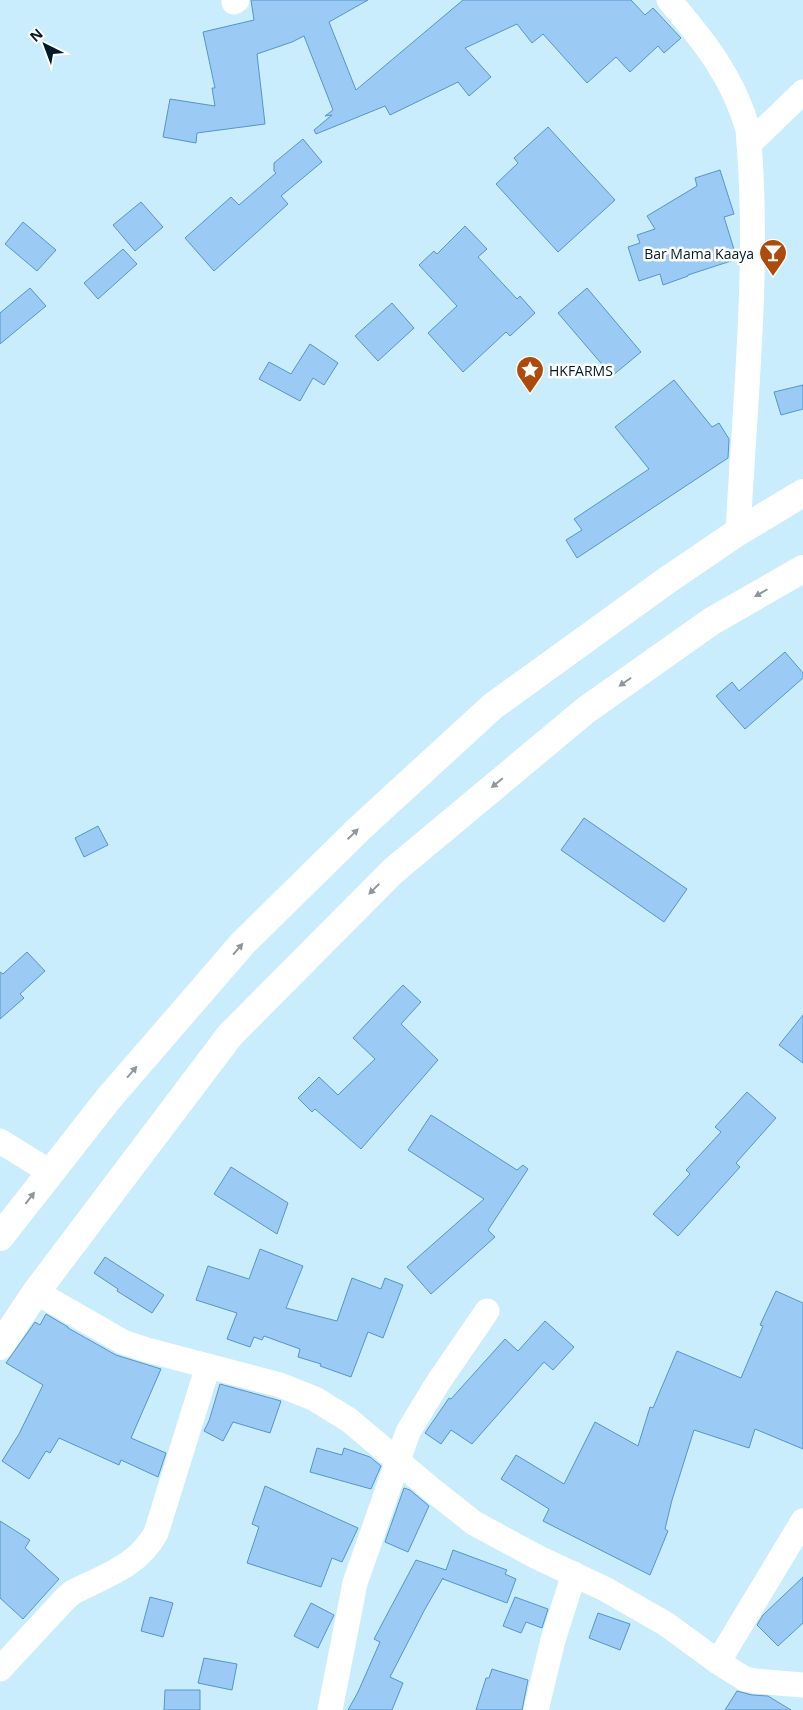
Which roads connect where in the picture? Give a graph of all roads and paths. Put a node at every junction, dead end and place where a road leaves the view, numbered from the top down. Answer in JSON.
{"nodes":[{"id":1,"x":669,"y":0,"type":"edge"},
{"id":2,"x":803,"y":92,"type":"edge"},
{"id":3,"x":749,"y":144,"type":"junction"},
{"id":4,"x":803,"y":493,"type":"edge"},
{"id":5,"x":738,"y":532,"type":"junction"},
{"id":6,"x":803,"y":569,"type":"edge"},
{"id":7,"x":0,"y":1141,"type":"edge"},
{"id":8,"x":50,"y":1172,"type":"junction"},
{"id":9,"x":0,"y":1237,"type":"edge"},
{"id":10,"x":36,"y":1292,"type":"junction"},
{"id":11,"x":487,"y":1311,"type":"dead end"},
{"id":12,"x":0,"y":1346,"type":"edge"},
{"id":13,"x":208,"y":1366,"type":"junction"},
{"id":14,"x":398,"y":1461,"type":"junction"},
{"id":15,"x":803,"y":1521,"type":"edge"},
{"id":16,"x":574,"y":1574,"type":"junction"},
{"id":17,"x":718,"y":1662,"type":"junction"},
{"id":18,"x":0,"y":1669,"type":"edge"},
{"id":19,"x":803,"y":1684,"type":"edge"},
{"id":20,"x":330,"y":1710,"type":"edge"},
{"id":21,"x":536,"y":1710,"type":"edge"}],
"edges":[{"from":1,"to":3,"type":"street"},
{"from":2,"to":3,"type":"street"},
{"from":3,"to":5,"type":"street"},
{"from":4,"to":5,"type":"highway"},
{"from":8,"to":5,"type":"highway","one_way":true},
{"from":6,"to":10,"type":"highway","one_way":true},
{"from":7,"to":8,"type":"street"},
{"from":9,"to":8,"type":"highway","one_way":true},
{"from":10,"to":12,"type":"highway"},
{"from":10,"to":13,"type":"street"},
{"from":11,"to":14,"type":"street"},
{"from":13,"to":14,"type":"street"},
{"from":13,"to":18,"type":"street"},
{"from":14,"to":16,"type":"street"},
{"from":14,"to":20,"type":"street"},
{"from":15,"to":17,"type":"street"},
{"from":16,"to":17,"type":"street"},
{"from":16,"to":21,"type":"street"},
{"from":17,"to":19,"type":"street"}]}
